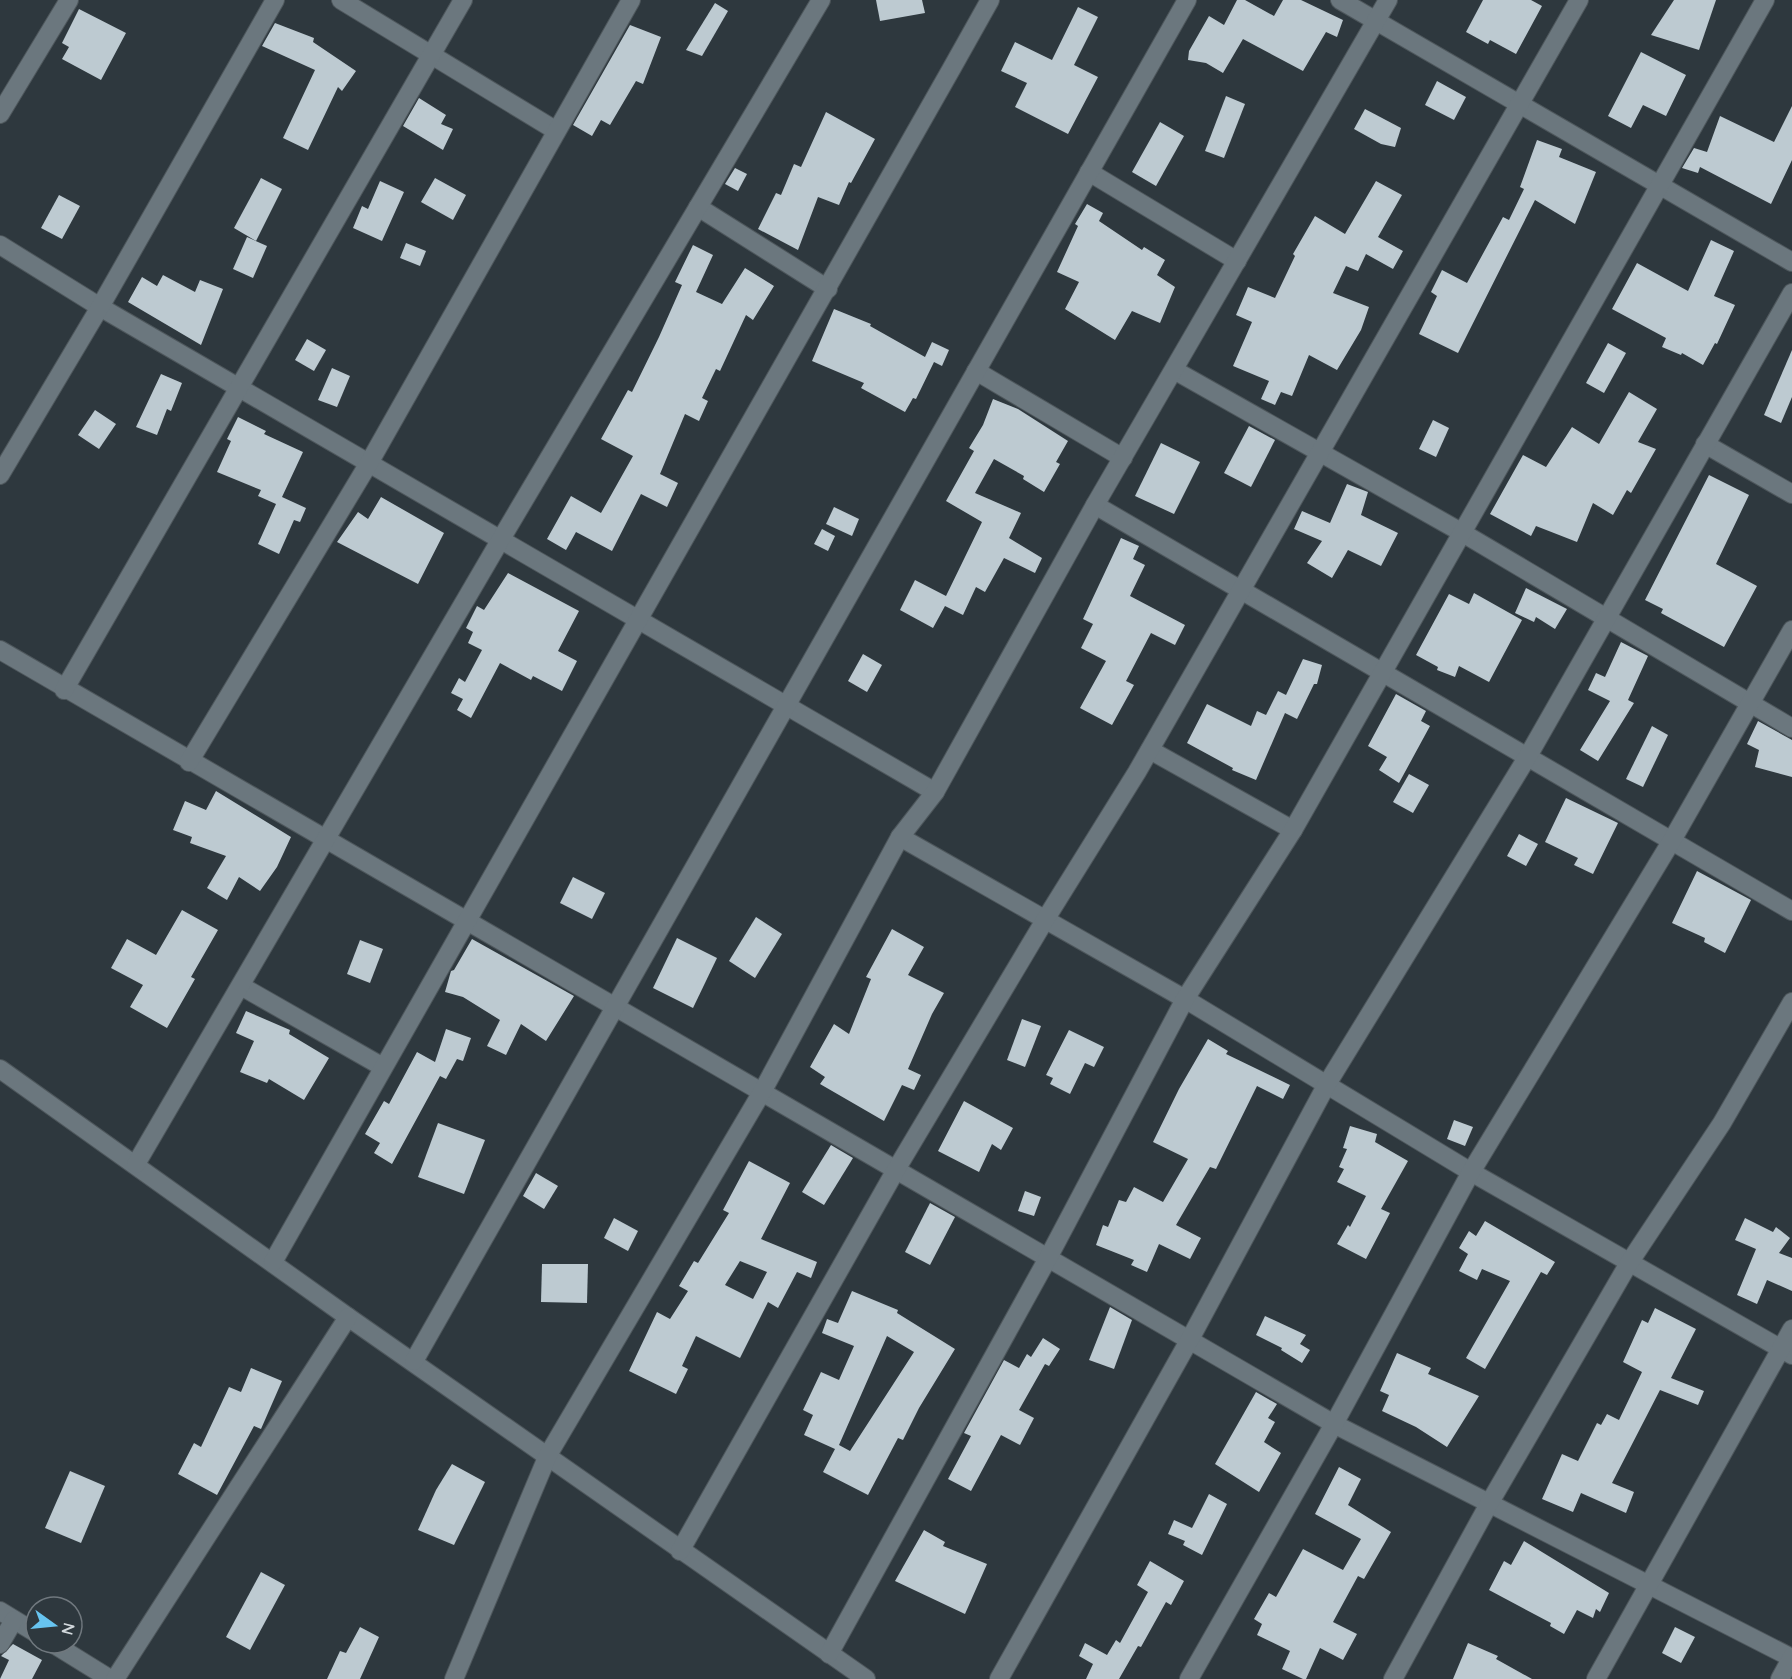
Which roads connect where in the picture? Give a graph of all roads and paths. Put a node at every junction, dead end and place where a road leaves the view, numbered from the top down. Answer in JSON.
{"nodes":[{"id":1,"x":69,"y":0,"type":"edge"},
{"id":2,"x":275,"y":0,"type":"edge"},
{"id":3,"x":341,"y":0,"type":"edge"},
{"id":4,"x":463,"y":0,"type":"edge"},
{"id":5,"x":631,"y":0,"type":"edge"},
{"id":6,"x":821,"y":0,"type":"edge"},
{"id":7,"x":990,"y":0,"type":"edge"},
{"id":8,"x":1186,"y":0,"type":"edge"},
{"id":9,"x":1340,"y":0,"type":"edge"},
{"id":10,"x":1388,"y":0,"type":"edge"},
{"id":11,"x":1579,"y":0,"type":"edge"},
{"id":12,"x":1765,"y":0,"type":"edge"},
{"id":13,"x":1376,"y":20,"type":"junction"},
{"id":14,"x":431,"y":55,"type":"junction"},
{"id":15,"x":1519,"y":104,"type":"junction"},
{"id":16,"x":0,"y":114,"type":"edge"},
{"id":17,"x":555,"y":130,"type":"junction"},
{"id":18,"x":1089,"y":172,"type":"junction"},
{"id":19,"x":1659,"y":187,"type":"junction"},
{"id":20,"x":698,"y":207,"type":"junction"},
{"id":21,"x":0,"y":245,"type":"edge"},
{"id":22,"x":1237,"y":261,"type":"junction"},
{"id":23,"x":1792,"y":262,"type":"edge"},
{"id":24,"x":828,"y":289,"type":"junction"},
{"id":25,"x":1792,"y":292,"type":"edge"},
{"id":26,"x":100,"y":308,"type":"junction"},
{"id":27,"x":1174,"y":370,"type":"junction"},
{"id":28,"x":976,"y":371,"type":"junction"},
{"id":29,"x":238,"y":387,"type":"junction"},
{"id":30,"x":1705,"y":444,"type":"junction"},
{"id":31,"x":1322,"y":452,"type":"junction"},
{"id":32,"x":1123,"y":458,"type":"junction"},
{"id":33,"x":369,"y":463,"type":"junction"},
{"id":34,"x":0,"y":475,"type":"edge"},
{"id":35,"x":1792,"y":494,"type":"edge"},
{"id":36,"x":1095,"y":504,"type":"junction"},
{"id":37,"x":1461,"y":532,"type":"junction"},
{"id":38,"x":501,"y":539,"type":"junction"},
{"id":39,"x":1241,"y":590,"type":"junction"},
{"id":40,"x":1605,"y":619,"type":"junction"},
{"id":41,"x":641,"y":620,"type":"junction"},
{"id":42,"x":1792,"y":630,"type":"edge"},
{"id":43,"x":0,"y":650,"type":"edge"},
{"id":44,"x":1384,"y":673,"type":"junction"},
{"id":45,"x":64,"y":690,"type":"junction"},
{"id":46,"x":1750,"y":703,"type":"junction"},
{"id":47,"x":788,"y":704,"type":"junction"},
{"id":48,"x":1792,"y":728,"type":"edge"},
{"id":49,"x":1150,"y":750,"type":"junction"},
{"id":50,"x":1528,"y":756,"type":"junction"},
{"id":51,"x":189,"y":762,"type":"junction"},
{"id":52,"x":935,"y":792,"type":"junction"},
{"id":53,"x":1293,"y":830,"type":"junction"},
{"id":54,"x":900,"y":837,"type":"junction"},
{"id":55,"x":326,"y":842,"type":"junction"},
{"id":56,"x":1671,"y":842,"type":"junction"},
{"id":57,"x":1792,"y":911,"type":"edge"},
{"id":58,"x":1045,"y":920,"type":"junction"},
{"id":59,"x":465,"y":922,"type":"junction"},
{"id":60,"x":241,"y":986,"type":"junction"},
{"id":61,"x":1185,"y":999,"type":"junction"},
{"id":62,"x":1792,"y":1002,"type":"edge"},
{"id":63,"x":615,"y":1008,"type":"junction"},
{"id":64,"x":383,"y":1067,"type":"junction"},
{"id":65,"x":0,"y":1069,"type":"edge"},
{"id":66,"x":1327,"y":1084,"type":"junction"},
{"id":67,"x":762,"y":1092,"type":"junction"},
{"id":68,"x":136,"y":1164,"type":"junction"},
{"id":69,"x":897,"y":1168,"type":"junction"},
{"id":70,"x":1471,"y":1172,"type":"junction"},
{"id":71,"x":1048,"y":1258,"type":"junction"},
{"id":72,"x":273,"y":1262,"type":"junction"},
{"id":73,"x":1629,"y":1263,"type":"junction"},
{"id":74,"x":348,"y":1317,"type":"junction"},
{"id":75,"x":1792,"y":1329,"type":"edge"},
{"id":76,"x":1190,"y":1339,"type":"junction"},
{"id":77,"x":1786,"y":1351,"type":"edge"},
{"id":78,"x":414,"y":1361,"type":"junction"},
{"id":79,"x":1334,"y":1424,"type":"junction"},
{"id":80,"x":548,"y":1455,"type":"junction"},
{"id":81,"x":1490,"y":1502,"type":"junction"},
{"id":82,"x":680,"y":1551,"type":"junction"},
{"id":83,"x":1648,"y":1584,"type":"junction"},
{"id":84,"x":7,"y":1615,"type":"edge"},
{"id":85,"x":24,"y":1626,"type":"edge"},
{"id":86,"x":0,"y":1644,"type":"edge"},
{"id":87,"x":829,"y":1654,"type":"junction"},
{"id":88,"x":71,"y":1655,"type":"edge"},
{"id":89,"x":1792,"y":1658,"type":"edge"},
{"id":90,"x":110,"y":1679,"type":"edge"},
{"id":91,"x":114,"y":1679,"type":"edge"},
{"id":92,"x":454,"y":1679,"type":"edge"},
{"id":93,"x":866,"y":1679,"type":"edge"},
{"id":94,"x":999,"y":1679,"type":"edge"},
{"id":95,"x":1189,"y":1679,"type":"edge"},
{"id":96,"x":1393,"y":1679,"type":"edge"},
{"id":97,"x":1596,"y":1679,"type":"edge"},
{"id":98,"x":1780,"y":1679,"type":"edge"}],
"edges":[{"from":1,"to":16,"type":"street"},
{"from":2,"to":26,"type":"street"},
{"from":3,"to":14,"type":"street"},
{"from":4,"to":14,"type":"street"},
{"from":5,"to":17,"type":"street"},
{"from":6,"to":20,"type":"street"},
{"from":7,"to":24,"type":"street"},
{"from":8,"to":18,"type":"street"},
{"from":9,"to":13,"type":"street"},
{"from":10,"to":13,"type":"street"},
{"from":11,"to":15,"type":"street"},
{"from":12,"to":19,"type":"street"},
{"from":13,"to":15,"type":"street"},
{"from":13,"to":22,"type":"street"},
{"from":14,"to":17,"type":"street"},
{"from":14,"to":29,"type":"street"},
{"from":15,"to":19,"type":"street"},
{"from":15,"to":31,"type":"street"},
{"from":17,"to":33,"type":"street"},
{"from":18,"to":22,"type":"street"},
{"from":18,"to":28,"type":"street"},
{"from":19,"to":23,"type":"street"},
{"from":19,"to":37,"type":"street"},
{"from":20,"to":24,"type":"street"},
{"from":20,"to":38,"type":"street"},
{"from":21,"to":26,"type":"street"},
{"from":22,"to":27,"type":"street"},
{"from":24,"to":41,"type":"street"},
{"from":25,"to":30,"type":"street"},
{"from":26,"to":29,"type":"street"},
{"from":26,"to":34,"type":"street"},
{"from":27,"to":31,"type":"street"},
{"from":27,"to":32,"type":"street"},
{"from":28,"to":32,"type":"street"},
{"from":28,"to":47,"type":"street"},
{"from":29,"to":33,"type":"street"},
{"from":29,"to":45,"type":"street"},
{"from":30,"to":35,"type":"street"},
{"from":30,"to":40,"type":"street"},
{"from":31,"to":37,"type":"street"},
{"from":31,"to":39,"type":"street"},
{"from":32,"to":36,"type":"street"},
{"from":33,"to":38,"type":"street"},
{"from":33,"to":51,"type":"street"},
{"from":36,"to":39,"type":"street"},
{"from":36,"to":52,"type":"street"},
{"from":37,"to":40,"type":"street"},
{"from":37,"to":44,"type":"street"},
{"from":38,"to":41,"type":"street"},
{"from":38,"to":55,"type":"street"},
{"from":39,"to":44,"type":"street"},
{"from":39,"to":49,"type":"street"},
{"from":40,"to":46,"type":"street"},
{"from":40,"to":50,"type":"street"},
{"from":41,"to":47,"type":"street"},
{"from":41,"to":59,"type":"street"},
{"from":42,"to":46,"type":"street"},
{"from":43,"to":45,"type":"street"},
{"from":44,"to":50,"type":"street"},
{"from":44,"to":53,"type":"street"},
{"from":45,"to":51,"type":"street"},
{"from":46,"to":48,"type":"street"},
{"from":46,"to":56,"type":"street"},
{"from":47,"to":52,"type":"street"},
{"from":47,"to":63,"type":"street"},
{"from":49,"to":53,"type":"street"},
{"from":49,"to":58,"type":"street"},
{"from":50,"to":56,"type":"street"},
{"from":50,"to":66,"type":"street"},
{"from":51,"to":55,"type":"street"},
{"from":52,"to":54,"type":"street"},
{"from":53,"to":61,"type":"street"},
{"from":54,"to":58,"type":"street"},
{"from":54,"to":67,"type":"street"},
{"from":55,"to":59,"type":"street"},
{"from":55,"to":60,"type":"street"},
{"from":56,"to":57,"type":"street"},
{"from":56,"to":70,"type":"street"},
{"from":58,"to":61,"type":"street"},
{"from":58,"to":69,"type":"street"},
{"from":59,"to":63,"type":"street"},
{"from":59,"to":64,"type":"street"},
{"from":60,"to":64,"type":"street"},
{"from":60,"to":68,"type":"street"},
{"from":61,"to":66,"type":"street"},
{"from":61,"to":71,"type":"street"},
{"from":62,"to":73,"type":"street"},
{"from":63,"to":67,"type":"street"},
{"from":63,"to":78,"type":"street"},
{"from":64,"to":72,"type":"street"},
{"from":65,"to":68,"type":"street"},
{"from":66,"to":70,"type":"street"},
{"from":66,"to":76,"type":"street"},
{"from":67,"to":69,"type":"street"},
{"from":67,"to":80,"type":"street"},
{"from":68,"to":72,"type":"street"},
{"from":69,"to":71,"type":"street"},
{"from":69,"to":82,"type":"street"},
{"from":70,"to":73,"type":"street"},
{"from":70,"to":79,"type":"street"},
{"from":71,"to":76,"type":"street"},
{"from":71,"to":87,"type":"street"},
{"from":72,"to":74,"type":"street"},
{"from":73,"to":77,"type":"street"},
{"from":73,"to":81,"type":"street"},
{"from":74,"to":78,"type":"street"},
{"from":74,"to":91,"type":"street"},
{"from":75,"to":77,"type":"street"},
{"from":76,"to":79,"type":"street"},
{"from":76,"to":94,"type":"street"},
{"from":77,"to":83,"type":"street"},
{"from":78,"to":80,"type":"street"},
{"from":79,"to":81,"type":"street"},
{"from":79,"to":95,"type":"street"},
{"from":80,"to":82,"type":"street"},
{"from":80,"to":92,"type":"street"},
{"from":81,"to":83,"type":"street"},
{"from":81,"to":96,"type":"street"},
{"from":82,"to":87,"type":"street"},
{"from":83,"to":89,"type":"street"},
{"from":83,"to":97,"type":"street"},
{"from":84,"to":85,"type":"street"},
{"from":84,"to":86,"type":"street"},
{"from":87,"to":93,"type":"street"},
{"from":88,"to":90,"type":"street"},
{"from":89,"to":98,"type":"street"}]}
